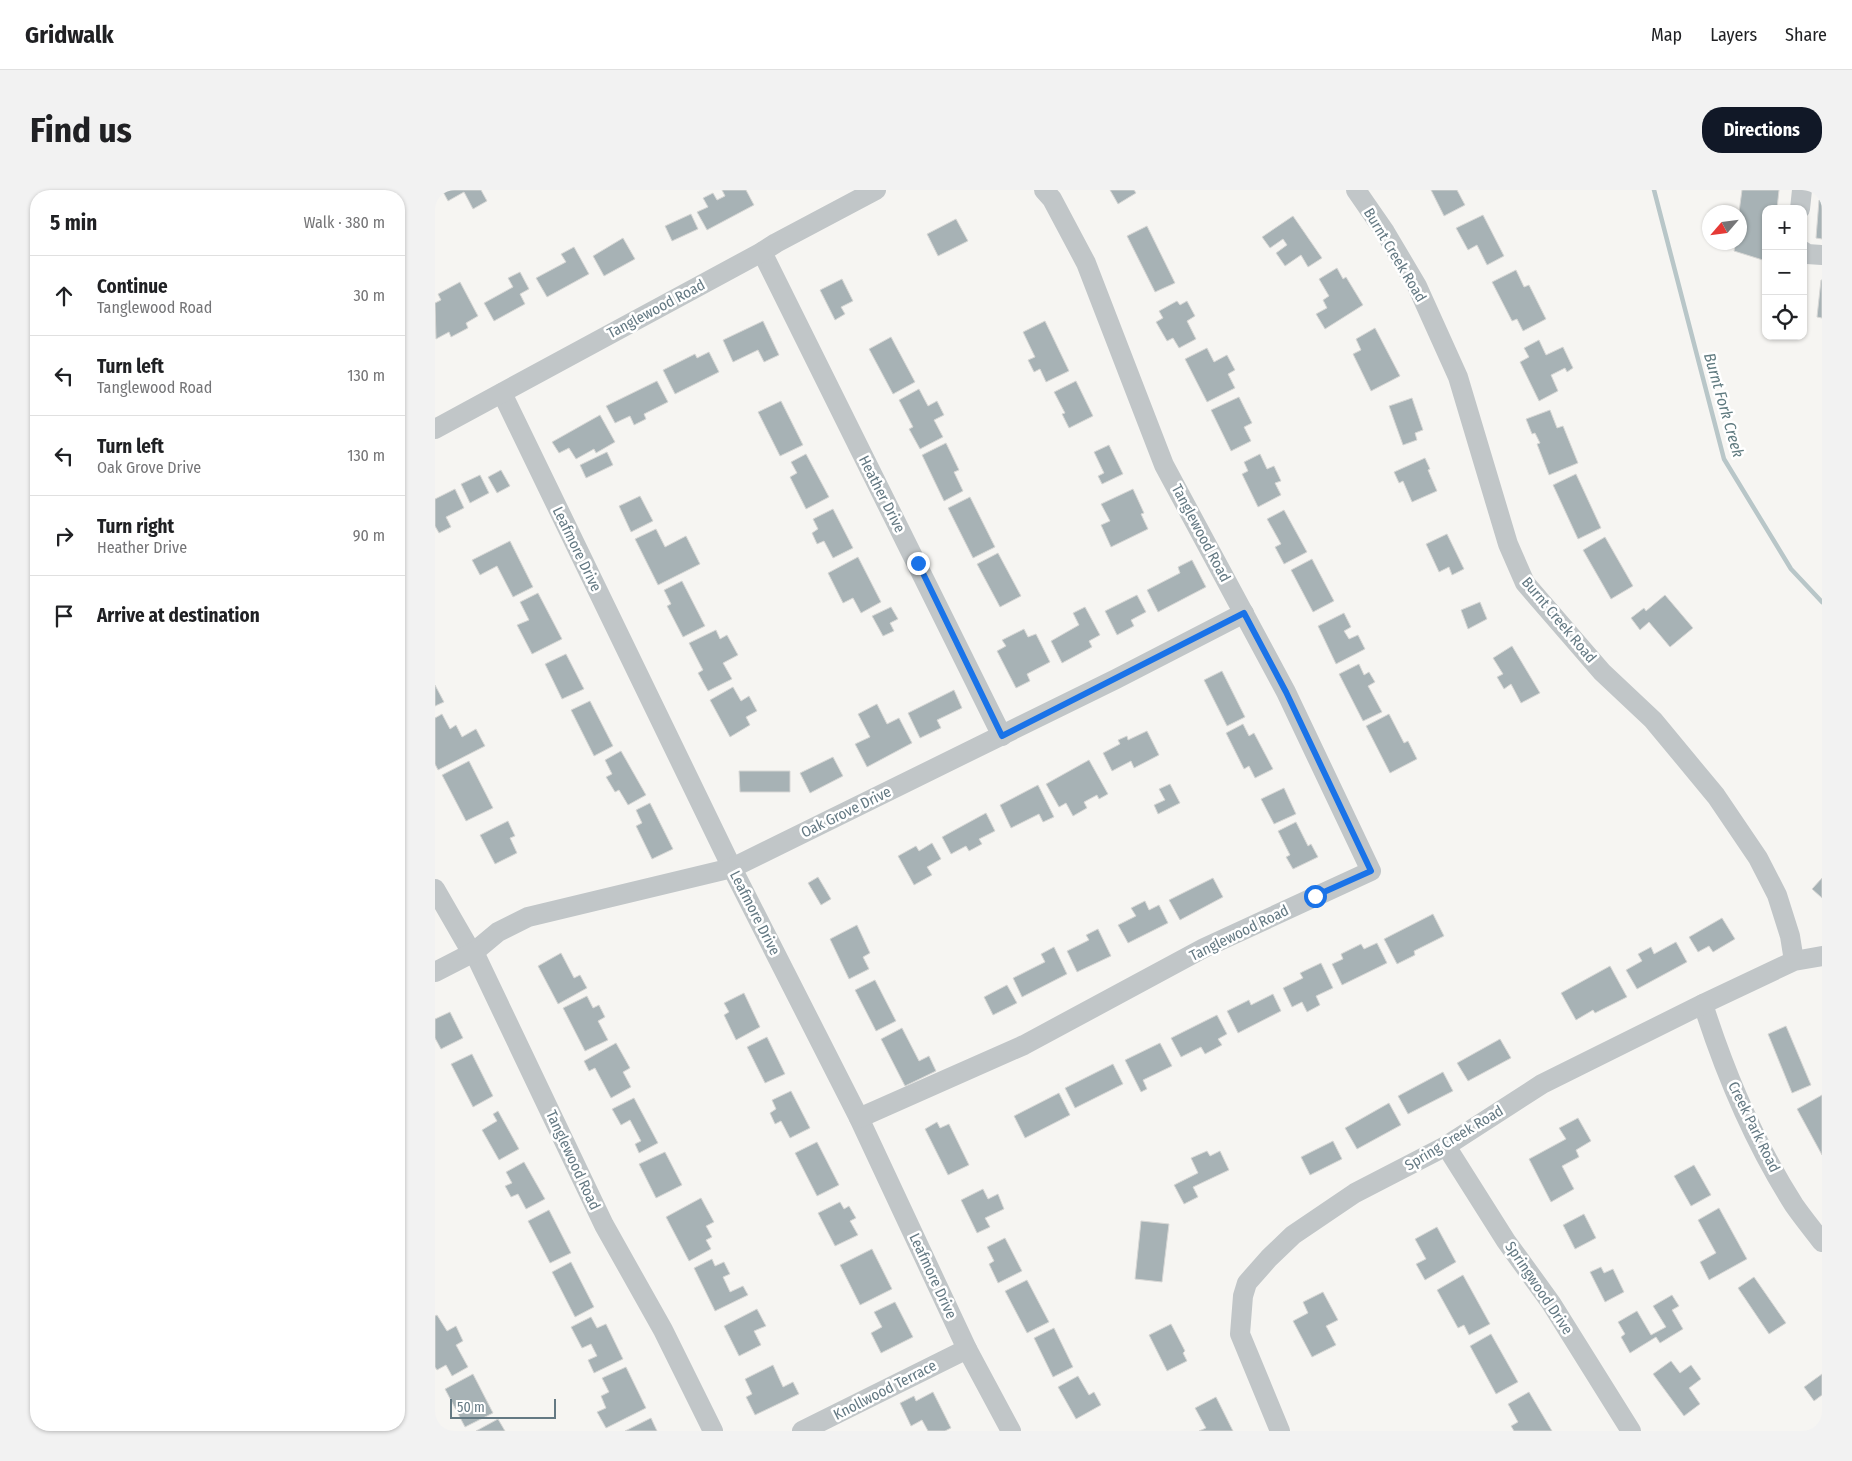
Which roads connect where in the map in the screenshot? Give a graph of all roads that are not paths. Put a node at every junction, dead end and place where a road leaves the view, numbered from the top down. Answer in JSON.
{"nodes":[{"id":1,"x":876,"y":190,"type":"edge"},
{"id":2,"x":1044,"y":190,"type":"edge"},
{"id":3,"x":1356,"y":190,"type":"edge"},
{"id":4,"x":1802,"y":190,"type":"edge"},
{"id":5,"x":1800,"y":205,"type":"edge"},
{"id":6,"x":763,"y":252,"type":"junction"},
{"id":7,"x":1807,"y":254,"type":"edge"},
{"id":8,"x":1822,"y":256,"type":"edge"},
{"id":9,"x":502,"y":393,"type":"junction"},
{"id":10,"x":435,"y":429,"type":"edge"},
{"id":11,"x":1244,"y":613,"type":"junction"},
{"id":12,"x":1002,"y":736,"type":"junction"},
{"id":13,"x":732,"y":868,"type":"junction"},
{"id":14,"x":435,"y":890,"type":"edge"},
{"id":15,"x":474,"y":952,"type":"junction"},
{"id":16,"x":1822,"y":956,"type":"edge"},
{"id":17,"x":1794,"y":961,"type":"junction"},
{"id":18,"x":435,"y":972,"type":"edge"},
{"id":19,"x":1703,"y":1004,"type":"junction"},
{"id":20,"x":859,"y":1118,"type":"junction"},
{"id":21,"x":1446,"y":1146,"type":"junction"},
{"id":22,"x":1822,"y":1242,"type":"edge"},
{"id":23,"x":967,"y":1349,"type":"junction"},
{"id":24,"x":713,"y":1431,"type":"edge"},
{"id":25,"x":802,"y":1431,"type":"edge"},
{"id":26,"x":1011,"y":1431,"type":"edge"},
{"id":27,"x":1279,"y":1431,"type":"edge"},
{"id":28,"x":1631,"y":1431,"type":"edge"}],
"edges":[{"from":1,"to":6,"type":"street","name":"Tanglewood Road"},
{"from":2,"to":11,"type":"street","name":"Tanglewood Road"},
{"from":3,"to":17,"type":"street","name":"Burnt Creek Road"},
{"from":4,"to":5,"type":"street"},
{"from":6,"to":9,"type":"street","name":"Tanglewood Road"},
{"from":6,"to":12,"type":"street","name":"Heather Drive"},
{"from":7,"to":8,"type":"street"},
{"from":9,"to":10,"type":"street","name":"Tanglewood Road"},
{"from":9,"to":13,"type":"street","name":"Leafmore Drive"},
{"from":11,"to":12,"type":"street","name":"Oak Grove Drive"},
{"from":11,"to":20,"type":"street","name":"Tanglewood Road"},
{"from":12,"to":13,"type":"street","name":"Oak Grove Drive"},
{"from":13,"to":15,"type":"street","name":"Oak Grove Drive"},
{"from":13,"to":20,"type":"street","name":"Leafmore Drive"},
{"from":14,"to":15,"type":"street","name":"Tanglewood Road"},
{"from":15,"to":18,"type":"street","name":"Oak Grove Drive"},
{"from":15,"to":24,"type":"street","name":"Tanglewood Road"},
{"from":16,"to":17,"type":"street","name":"Spring Creek Road"},
{"from":17,"to":19,"type":"street","name":"Spring Creek Road"},
{"from":19,"to":21,"type":"street","name":"Spring Creek Road"},
{"from":19,"to":22,"type":"street","name":"Creek Park Road"},
{"from":20,"to":23,"type":"street","name":"Leafmore Drive"},
{"from":21,"to":27,"type":"street","name":"Spring Creek Road"},
{"from":21,"to":28,"type":"street","name":"Springwood Drive"},
{"from":23,"to":25,"type":"street","name":"Knollwood Terrace"},
{"from":23,"to":26,"type":"street","name":"Leafmore Drive"}]}
